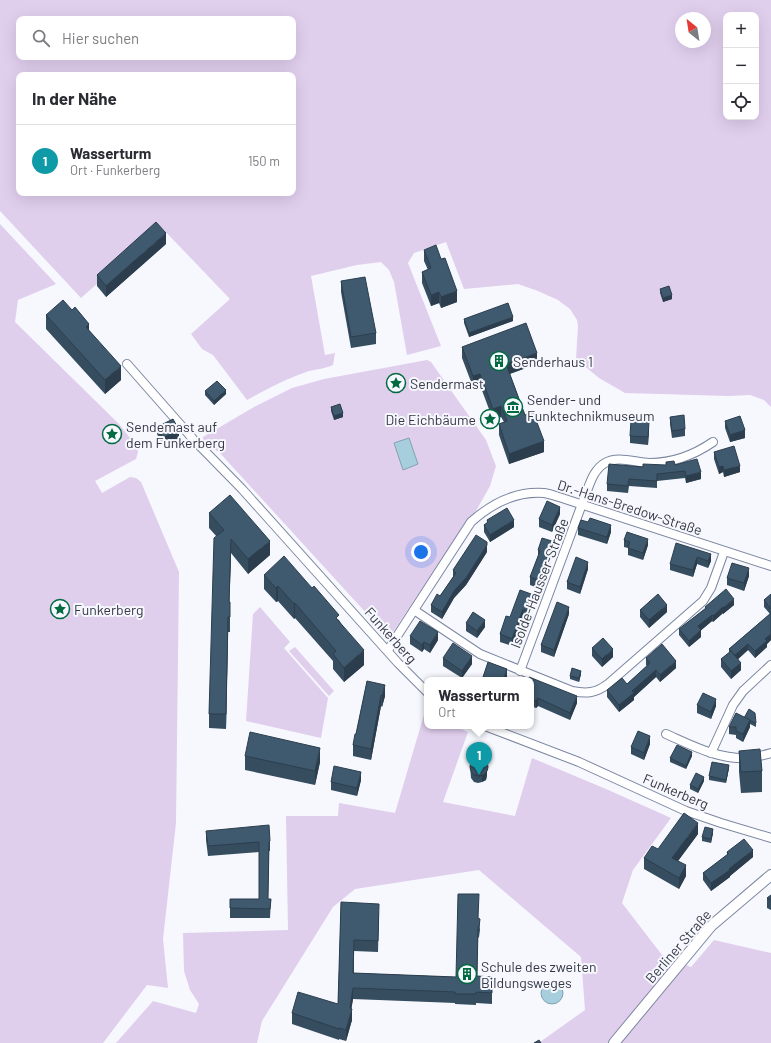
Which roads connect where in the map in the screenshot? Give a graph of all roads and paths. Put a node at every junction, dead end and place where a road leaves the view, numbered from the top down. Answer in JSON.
{"nodes":[{"id":1,"x":126,"y":364,"type":"dead end"},
{"id":2,"x":712,"y":442,"type":"dead end"},
{"id":3,"x":582,"y":504,"type":"junction"},
{"id":4,"x":724,"y":552,"type":"junction"},
{"id":5,"x":771,"y":566,"type":"edge"},
{"id":6,"x":414,"y":610,"type":"junction"},
{"id":7,"x":388,"y":650,"type":"junction"},
{"id":8,"x":771,"y":665,"type":"edge"},
{"id":9,"x":520,"y":670,"type":"junction"},
{"id":10,"x":424,"y":689,"type":"edge"},
{"id":11,"x":493,"y":729,"type":"edge"},
{"id":12,"x":666,"y":734,"type":"dead end"},
{"id":13,"x":711,"y":753,"type":"junction"},
{"id":14,"x":771,"y":753,"type":"edge"},
{"id":15,"x":771,"y":838,"type":"edge"},
{"id":16,"x":771,"y":875,"type":"edge"},
{"id":17,"x":614,"y":1043,"type":"edge"}],
"edges":[{"from":1,"to":7,"type":"street","name":"Funkerberg"},
{"from":2,"to":3,"type":"street","name":"Isolde-Hausser-Straße"},
{"from":3,"to":4,"type":"street","name":"Dr.-Hans-Bredow-Straße"},
{"from":3,"to":6,"type":"street","name":"Dr.-Hans-Bredow-Straße"},
{"from":3,"to":9,"type":"street","name":"Isolde-Hausser-Straße"},
{"from":4,"to":5,"type":"street","name":"Dr.-Hans-Bredow-Straße"},
{"from":4,"to":9,"type":"street"},
{"from":6,"to":7,"type":"street","name":"Dr.-Hans-Bredow-Straße"},
{"from":6,"to":9,"type":"street"},
{"from":7,"to":10,"type":"street","name":"Funkerberg"},
{"from":8,"to":13,"type":"street"},
{"from":11,"to":15,"type":"street","name":"Funkerberg"},
{"from":12,"to":13,"type":"street"},
{"from":13,"to":14,"type":"street"},
{"from":16,"to":17,"type":"street","name":"Berliner Straße"}]}
